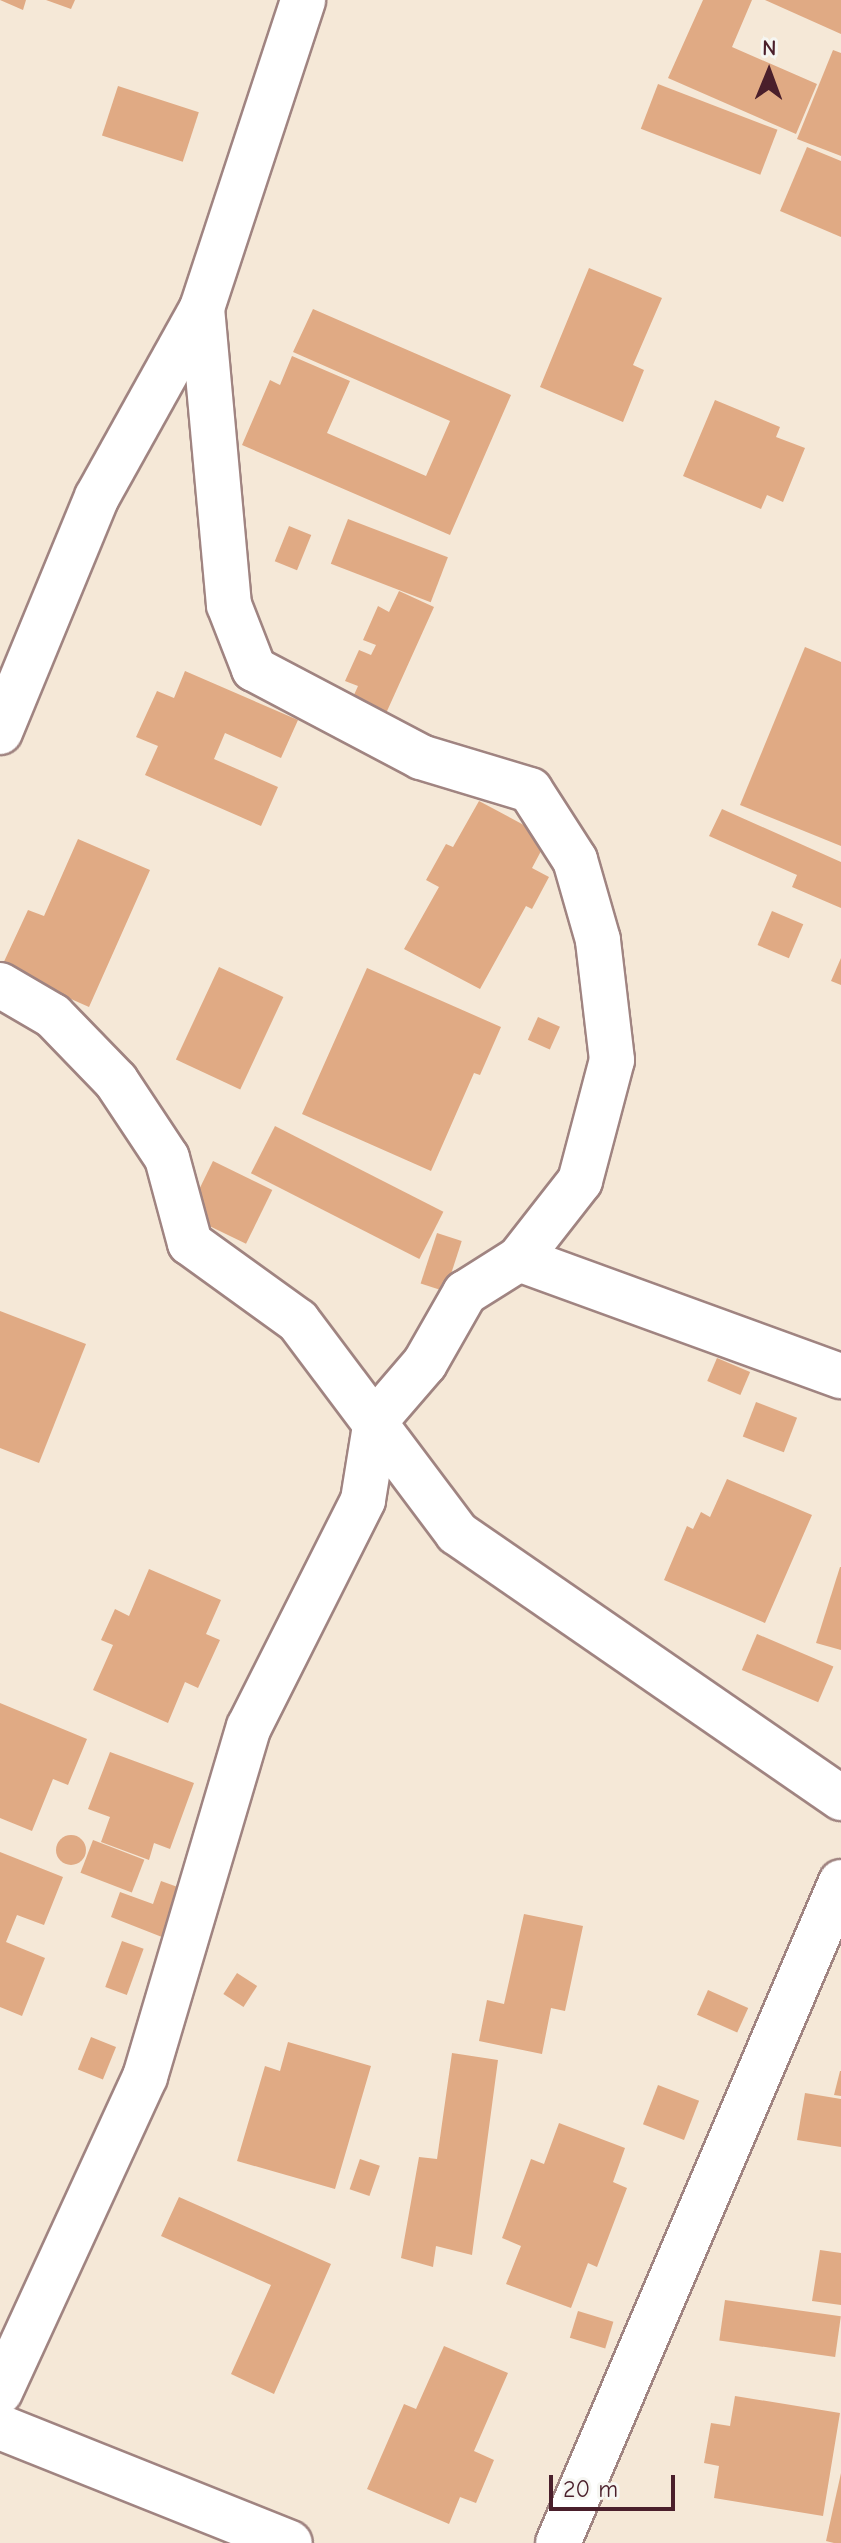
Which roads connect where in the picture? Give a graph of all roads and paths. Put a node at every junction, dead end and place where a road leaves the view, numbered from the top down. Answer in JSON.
{"nodes":[{"id":1,"x":303,"y":0,"type":"edge"},
{"id":2,"x":202,"y":308,"type":"junction"},
{"id":3,"x":0,"y":732,"type":"edge"},
{"id":4,"x":0,"y":985,"type":"edge"},
{"id":5,"x":519,"y":1259,"type":"junction"},
{"id":6,"x":841,"y":1376,"type":"edge"},
{"id":7,"x":376,"y":1420,"type":"junction"},
{"id":8,"x":841,"y":1798,"type":"edge"},
{"id":9,"x":841,"y":1882,"type":"edge"},
{"id":10,"x":0,"y":2392,"type":"edge"},
{"id":11,"x":0,"y":2427,"type":"edge"},
{"id":12,"x":290,"y":2543,"type":"edge"},
{"id":13,"x":558,"y":2543,"type":"edge"}],
"edges":[{"from":1,"to":2,"type":"street"},
{"from":2,"to":3,"type":"street"},
{"from":2,"to":5,"type":"street"},
{"from":4,"to":7,"type":"street"},
{"from":5,"to":6,"type":"street"},
{"from":5,"to":7,"type":"street"},
{"from":7,"to":8,"type":"street"},
{"from":7,"to":10,"type":"street"},
{"from":9,"to":13,"type":"street"},
{"from":11,"to":12,"type":"street"}]}
